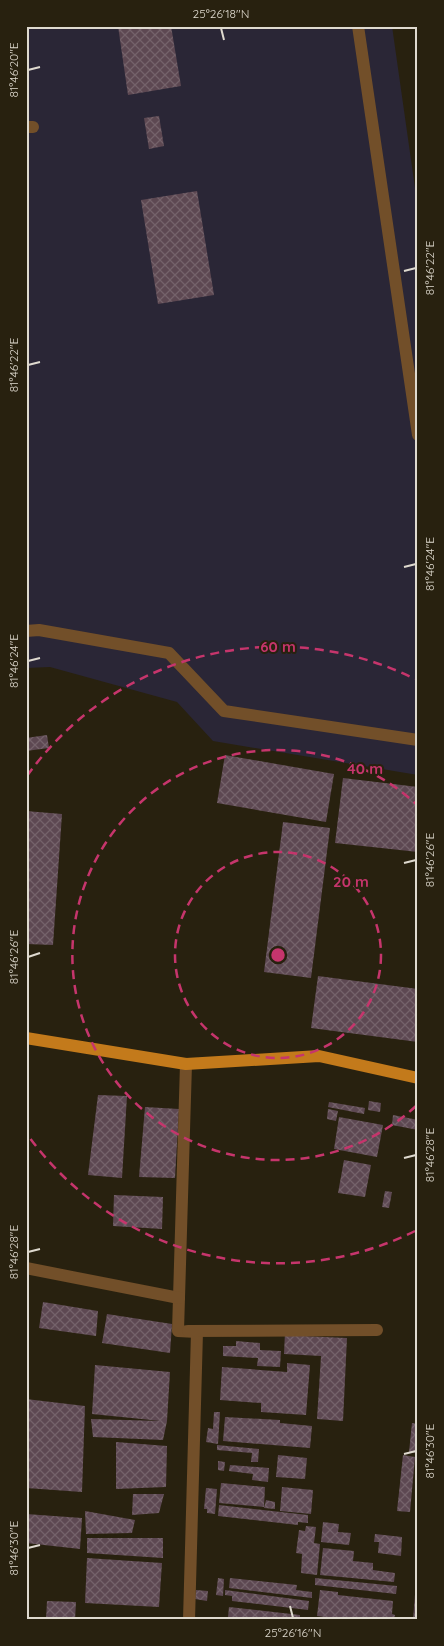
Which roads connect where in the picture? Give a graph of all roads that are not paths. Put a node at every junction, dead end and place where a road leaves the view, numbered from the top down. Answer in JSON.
{"nodes":[{"id":1,"x":358,"y":26,"type":"edge"},
{"id":2,"x":418,"y":435,"type":"edge"},
{"id":3,"x":26,"y":631,"type":"edge"},
{"id":4,"x":418,"y":740,"type":"edge"},
{"id":5,"x":26,"y":1038,"type":"edge"},
{"id":6,"x":186,"y":1064,"type":"junction"},
{"id":7,"x":418,"y":1078,"type":"edge"},
{"id":8,"x":26,"y":1268,"type":"edge"},
{"id":9,"x":179,"y":1298,"type":"junction"},
{"id":10,"x":377,"y":1330,"type":"dead end"},
{"id":11,"x":178,"y":1331,"type":"junction"},
{"id":12,"x":189,"y":1620,"type":"edge"}],
"edges":[{"from":1,"to":2,"type":"street"},
{"from":3,"to":4,"type":"street"},
{"from":5,"to":6,"type":"main road"},
{"from":6,"to":7,"type":"main road"},
{"from":6,"to":9,"type":"street"},
{"from":8,"to":9,"type":"street"},
{"from":9,"to":11,"type":"street"},
{"from":10,"to":11,"type":"street"},
{"from":11,"to":12,"type":"street"}]}
